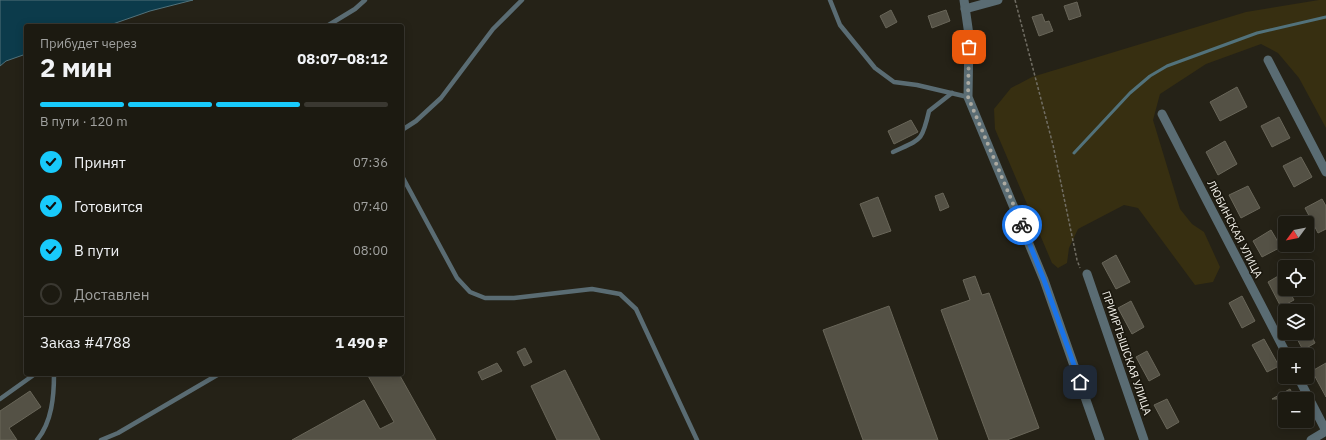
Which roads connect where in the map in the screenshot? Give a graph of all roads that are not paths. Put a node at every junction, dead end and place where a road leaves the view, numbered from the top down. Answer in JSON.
{"nodes":[{"id":1,"x":365,"y":0,"type":"edge"},
{"id":2,"x":522,"y":0,"type":"edge"},
{"id":3,"x":830,"y":0,"type":"edge"},
{"id":4,"x":998,"y":0,"type":"edge"},
{"id":5,"x":964,"y":5,"type":"edge"},
{"id":6,"x":331,"y":24,"type":"edge"},
{"id":7,"x":1268,"y":60,"type":"dead end"},
{"id":8,"x":952,"y":94,"type":"junction"},
{"id":9,"x":968,"y":97,"type":"junction"},
{"id":10,"x":1162,"y":114,"type":"dead end"},
{"id":11,"x":404,"y":129,"type":"edge"},
{"id":12,"x":893,"y":152,"type":"dead end"},
{"id":13,"x":1326,"y":172,"type":"edge"},
{"id":14,"x":404,"y":180,"type":"edge"},
{"id":15,"x":1087,"y":274,"type":"road end"},
{"id":16,"x":1283,"y":348,"type":"edge"},
{"id":17,"x":32,"y":376,"type":"edge"},
{"id":18,"x":54,"y":376,"type":"edge"},
{"id":19,"x":216,"y":376,"type":"edge"},
{"id":20,"x":1302,"y":384,"type":"edge"},
{"id":21,"x":0,"y":399,"type":"edge"},
{"id":22,"x":1326,"y":431,"type":"edge"},
{"id":23,"x":37,"y":440,"type":"edge"},
{"id":24,"x":101,"y":440,"type":"edge"},
{"id":25,"x":697,"y":440,"type":"edge"},
{"id":26,"x":1100,"y":440,"type":"edge"},
{"id":27,"x":1144,"y":440,"type":"edge"},
{"id":28,"x":1311,"y":440,"type":"edge"}],
"edges":[{"from":1,"to":6,"type":"lane"},
{"from":2,"to":11,"type":"lane"},
{"from":3,"to":8,"type":"lane"},
{"from":4,"to":5,"type":"street"},
{"from":5,"to":9,"type":"street"},
{"from":7,"to":13,"type":"street"},
{"from":8,"to":9,"type":"lane"},
{"from":8,"to":12,"type":"lane"},
{"from":9,"to":26,"type":"street"},
{"from":10,"to":16,"type":"street","name":"ЛЮБИНСКАЯ УЛИЦА"},
{"from":14,"to":25,"type":"lane"},
{"from":15,"to":27,"type":"street","name":"ПРИИРТЫШСКАЯ УЛИЦА"},
{"from":17,"to":21,"type":"lane"},
{"from":18,"to":23,"type":"lane"},
{"from":19,"to":24,"type":"lane"},
{"from":20,"to":22,"type":"street"},
{"from":22,"to":28,"type":"street"}]}
